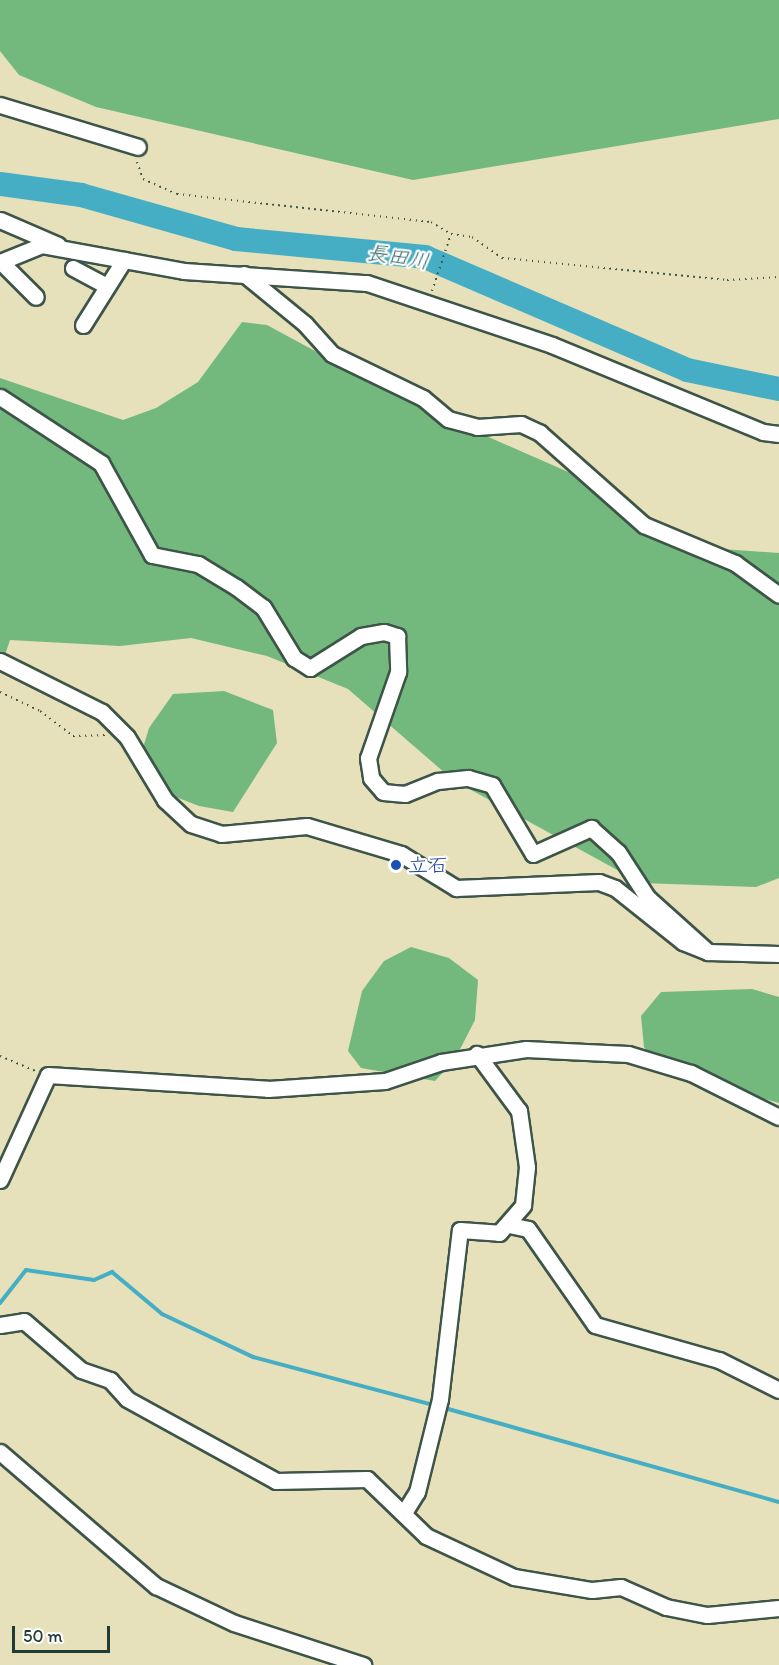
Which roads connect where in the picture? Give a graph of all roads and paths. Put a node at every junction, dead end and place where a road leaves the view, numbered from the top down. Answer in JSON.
{"nodes":[{"id":1,"x":0,"y":105,"type":"edge"},
{"id":2,"x":138,"y":147,"type":"joint"},
{"id":3,"x":0,"y":220,"type":"edge"},
{"id":4,"x":451,"y":234,"type":"junction"},
{"id":5,"x":66,"y":250,"type":"junction"},
{"id":6,"x":124,"y":260,"type":"junction"},
{"id":7,"x":0,"y":262,"type":"edge"},
{"id":8,"x":73,"y":268,"type":"dead end"},
{"id":9,"x":244,"y":274,"type":"junction"},
{"id":10,"x":779,"y":277,"type":"edge"},
{"id":11,"x":107,"y":286,"type":"junction"},
{"id":12,"x":36,"y":297,"type":"dead end"},
{"id":13,"x":429,"y":300,"type":"dead end"},
{"id":14,"x":83,"y":325,"type":"dead end"},
{"id":15,"x":0,"y":397,"type":"edge"},
{"id":16,"x":779,"y":434,"type":"edge"},
{"id":17,"x":779,"y":595,"type":"edge"},
{"id":18,"x":0,"y":662,"type":"edge"},
{"id":19,"x":0,"y":692,"type":"edge"},
{"id":20,"x":118,"y":728,"type":"junction"},
{"id":21,"x":708,"y":952,"type":"junction"},
{"id":22,"x":779,"y":954,"type":"edge"},
{"id":23,"x":477,"y":1054,"type":"junction"},
{"id":24,"x":0,"y":1056,"type":"edge"},
{"id":25,"x":48,"y":1075,"type":"junction"},
{"id":26,"x":779,"y":1117,"type":"edge"},
{"id":27,"x":0,"y":1180,"type":"edge"},
{"id":28,"x":509,"y":1226,"type":"junction"},
{"id":29,"x":0,"y":1325,"type":"edge"},
{"id":30,"x":779,"y":1390,"type":"edge"},
{"id":31,"x":0,"y":1452,"type":"edge"},
{"id":32,"x":405,"y":1511,"type":"junction"},
{"id":33,"x":779,"y":1608,"type":"edge"},
{"id":34,"x":363,"y":1665,"type":"edge"}],
"edges":[{"from":1,"to":2,"type":"street"},
{"from":2,"to":4,"type":"path"},
{"from":3,"to":5,"type":"street"},
{"from":4,"to":10,"type":"path"},
{"from":4,"to":13,"type":"path"},
{"from":5,"to":6,"type":"street"},
{"from":5,"to":7,"type":"street"},
{"from":6,"to":9,"type":"street"},
{"from":6,"to":11,"type":"street"},
{"from":7,"to":12,"type":"street"},
{"from":8,"to":11,"type":"street"},
{"from":9,"to":16,"type":"street"},
{"from":9,"to":17,"type":"street"},
{"from":11,"to":14,"type":"street"},
{"from":15,"to":21,"type":"street"},
{"from":18,"to":20,"type":"street"},
{"from":19,"to":20,"type":"path"},
{"from":20,"to":21,"type":"street"},
{"from":21,"to":22,"type":"street"},
{"from":23,"to":25,"type":"street"},
{"from":23,"to":26,"type":"street"},
{"from":23,"to":28,"type":"street"},
{"from":24,"to":25,"type":"path"},
{"from":25,"to":27,"type":"street"},
{"from":28,"to":30,"type":"street"},
{"from":28,"to":32,"type":"street"},
{"from":29,"to":32,"type":"street"},
{"from":31,"to":34,"type":"street"},
{"from":32,"to":33,"type":"street"}]}
